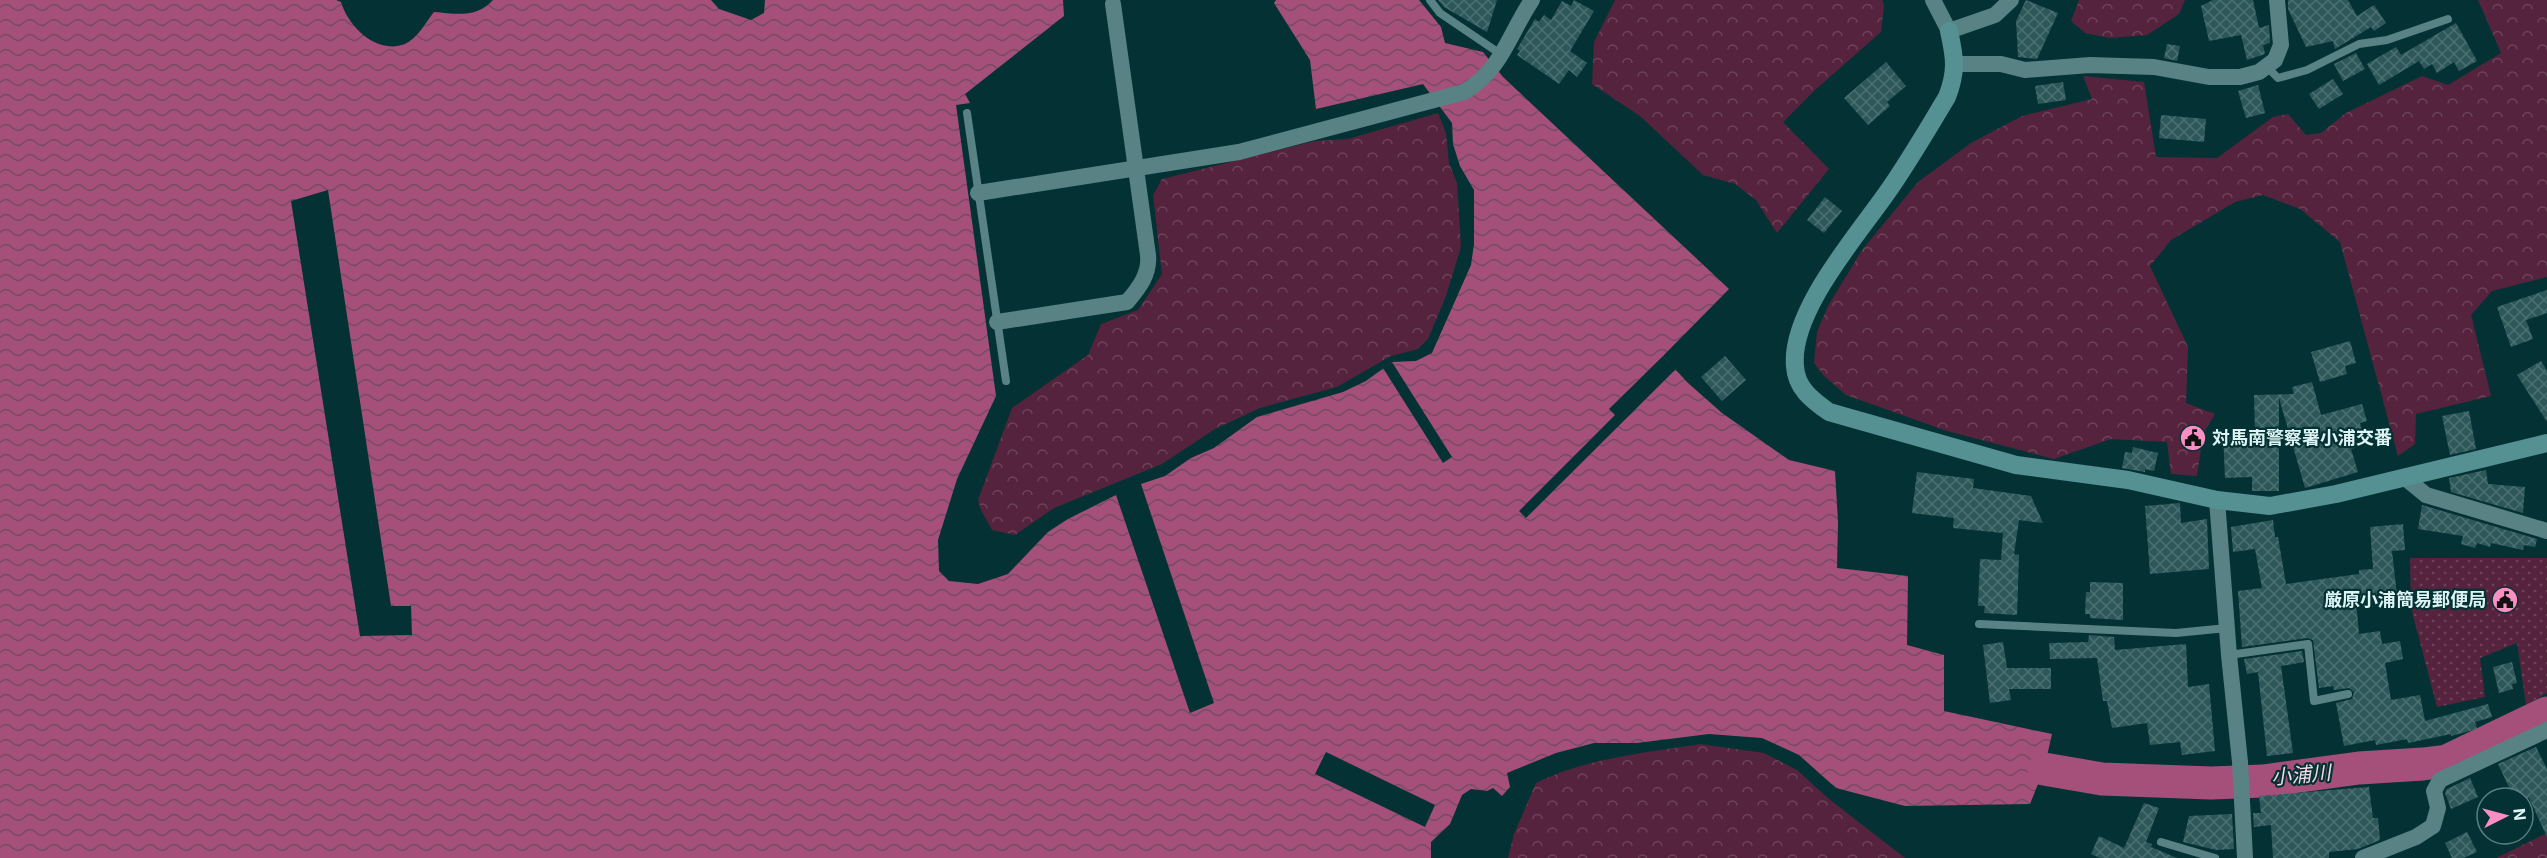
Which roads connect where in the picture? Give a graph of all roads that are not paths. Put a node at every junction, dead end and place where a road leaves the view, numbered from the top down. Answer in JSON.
{"nodes":[{"id":1,"x":1430,"y":0,"type":"edge"},
{"id":2,"x":1532,"y":0,"type":"edge"},
{"id":3,"x":1933,"y":0,"type":"edge"},
{"id":4,"x":2011,"y":0,"type":"edge"},
{"id":5,"x":2277,"y":0,"type":"edge"},
{"id":6,"x":1118,"y":2,"type":"edge"},
{"id":7,"x":2448,"y":19,"type":"dead end"},
{"id":8,"x":1949,"y":31,"type":"junction"},
{"id":9,"x":1500,"y":58,"type":"junction"},
{"id":10,"x":1956,"y":64,"type":"junction"},
{"id":11,"x":2267,"y":67,"type":"junction"},
{"id":12,"x":967,"y":113,"type":"dead end"},
{"id":13,"x":1136,"y":170,"type":"junction"},
{"id":14,"x":978,"y":194,"type":"junction"},
{"id":15,"x":997,"y":322,"type":"junction"},
{"id":16,"x":1006,"y":381,"type":"dead end"},
{"id":17,"x":2547,"y":443,"type":"edge"},
{"id":18,"x":2404,"y":477,"type":"junction"},
{"id":19,"x":2217,"y":500,"type":"junction"},
{"id":20,"x":2547,"y":531,"type":"edge"},
{"id":21,"x":1978,"y":624,"type":"dead end"},
{"id":22,"x":2227,"y":628,"type":"junction"},
{"id":23,"x":2229,"y":655,"type":"junction"},
{"id":24,"x":2348,"y":694,"type":"dead end"},
{"id":25,"x":2547,"y":730,"type":"edge"},
{"id":26,"x":2161,"y":842,"type":"dead end"},
{"id":27,"x":2215,"y":858,"type":"edge"},
{"id":28,"x":2246,"y":858,"type":"edge"},
{"id":29,"x":2364,"y":858,"type":"edge"}],
"edges":[{"from":1,"to":9,"type":"lane"},
{"from":2,"to":9,"type":"street"},
{"from":3,"to":8,"type":"street"},
{"from":4,"to":8,"type":"street"},
{"from":5,"to":11,"type":"street"},
{"from":6,"to":13,"type":"street"},
{"from":7,"to":11,"type":"lane"},
{"from":8,"to":10,"type":"street"},
{"from":9,"to":13,"type":"street"},
{"from":10,"to":11,"type":"street"},
{"from":10,"to":19,"type":"street"},
{"from":12,"to":14,"type":"lane"},
{"from":13,"to":14,"type":"street"},
{"from":13,"to":15,"type":"street"},
{"from":14,"to":15,"type":"lane"},
{"from":15,"to":16,"type":"lane"},
{"from":17,"to":18,"type":"street"},
{"from":18,"to":19,"type":"street"},
{"from":18,"to":20,"type":"street"},
{"from":19,"to":22,"type":"street"},
{"from":21,"to":22,"type":"lane"},
{"from":22,"to":23,"type":"street"},
{"from":23,"to":24,"type":"lane"},
{"from":23,"to":28,"type":"street"},
{"from":25,"to":29,"type":"street"},
{"from":26,"to":27,"type":"lane"}]}
